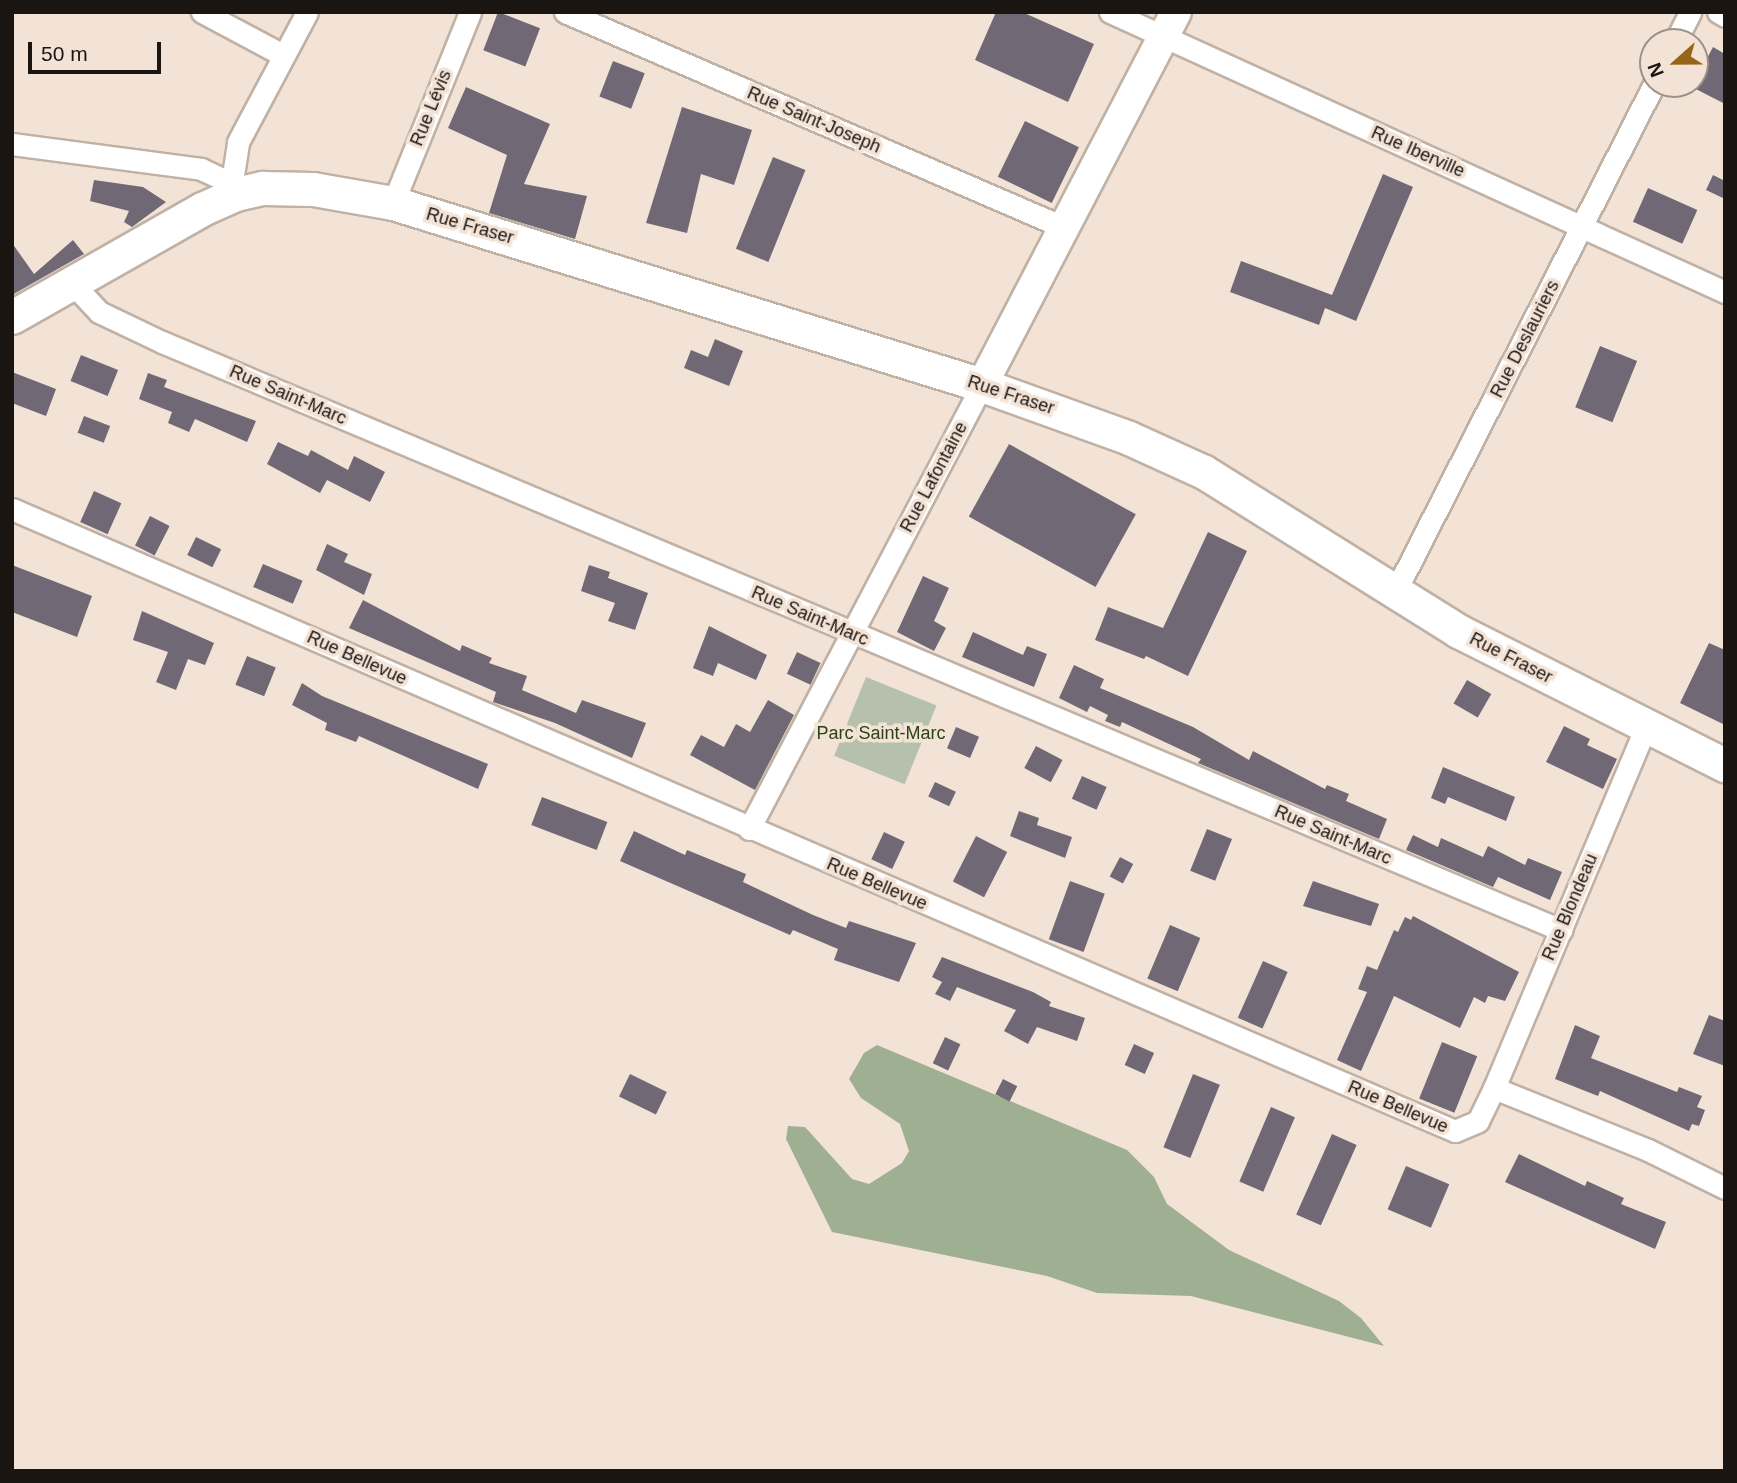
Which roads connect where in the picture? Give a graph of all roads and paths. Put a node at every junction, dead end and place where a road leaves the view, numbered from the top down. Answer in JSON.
{"nodes":[{"id":1,"x":202,"y":12,"type":"edge"},
{"id":2,"x":307,"y":12,"type":"edge"},
{"id":3,"x":470,"y":12,"type":"edge"},
{"id":4,"x":565,"y":12,"type":"edge"},
{"id":5,"x":1111,"y":12,"type":"edge"},
{"id":6,"x":1690,"y":12,"type":"edge"},
{"id":7,"x":1718,"y":12,"type":"edge"},
{"id":8,"x":1725,"y":16,"type":"edge"},
{"id":9,"x":1169,"y":24,"type":"edge"},
{"id":10,"x":1682,"y":28,"type":"edge"},
{"id":11,"x":283,"y":55,"type":"junction"},
{"id":12,"x":1647,"y":98,"type":"edge"},
{"id":13,"x":12,"y":144,"type":"edge"},
{"id":14,"x":230,"y":183,"type":"junction"},
{"id":15,"x":393,"y":203,"type":"junction"},
{"id":16,"x":1583,"y":226,"type":"junction"},
{"id":17,"x":1063,"y":227,"type":"junction"},
{"id":18,"x":72,"y":283,"type":"junction"},
{"id":19,"x":1725,"y":292,"type":"edge"},
{"id":20,"x":12,"y":317,"type":"edge"},
{"id":21,"x":982,"y":385,"type":"junction"},
{"id":22,"x":12,"y":509,"type":"edge"},
{"id":23,"x":1394,"y":594,"type":"junction"},
{"id":24,"x":852,"y":634,"type":"junction"},
{"id":25,"x":1646,"y":726,"type":"junction"},
{"id":26,"x":1725,"y":765,"type":"edge"},
{"id":27,"x":749,"y":829,"type":"junction"},
{"id":28,"x":1561,"y":930,"type":"junction"},
{"id":29,"x":1494,"y":1088,"type":"junction"},
{"id":30,"x":1725,"y":1188,"type":"edge"}],
"edges":[{"from":1,"to":11,"type":"street"},
{"from":2,"to":11,"type":"street"},
{"from":3,"to":15,"type":"street","name":"Rue Lévis"},
{"from":4,"to":17,"type":"street","name":"Rue Saint-Joseph"},
{"from":5,"to":9,"type":"street","name":"Rue Iberville"},
{"from":6,"to":10,"type":"street"},
{"from":7,"to":8,"type":"street"},
{"from":9,"to":16,"type":"street","name":"Rue Iberville"},
{"from":9,"to":17,"type":"main road","name":"Rue Lafontaine"},
{"from":11,"to":14,"type":"street"},
{"from":12,"to":16,"type":"street","name":"Rue Deslauriers"},
{"from":13,"to":14,"type":"street","name":"Rue Fraser"},
{"from":14,"to":15,"type":"main road","name":"Rue Fraser"},
{"from":14,"to":18,"type":"main road"},
{"from":15,"to":21,"type":"main road","name":"Rue Fraser"},
{"from":16,"to":19,"type":"street","name":"Rue Iberville"},
{"from":16,"to":23,"type":"street","name":"Rue Deslauriers"},
{"from":17,"to":21,"type":"main road","name":"Rue Lafontaine"},
{"from":18,"to":20,"type":"main road"},
{"from":18,"to":24,"type":"street","name":"Rue Saint-Marc"},
{"from":21,"to":23,"type":"main road","name":"Rue Fraser"},
{"from":21,"to":24,"type":"street","name":"Rue Lafontaine"},
{"from":22,"to":27,"type":"street","name":"Rue Bellevue"},
{"from":23,"to":25,"type":"main road","name":"Rue Fraser"},
{"from":24,"to":27,"type":"street","name":"Rue Lafontaine"},
{"from":24,"to":28,"type":"street","name":"Rue Saint-Marc"},
{"from":25,"to":26,"type":"main road","name":"Rue Fraser"},
{"from":25,"to":28,"type":"street","name":"Rue Blondeau"},
{"from":27,"to":29,"type":"street","name":"Rue Bellevue"},
{"from":28,"to":29,"type":"street","name":"Rue Blondeau"},
{"from":29,"to":30,"type":"street"}]}
